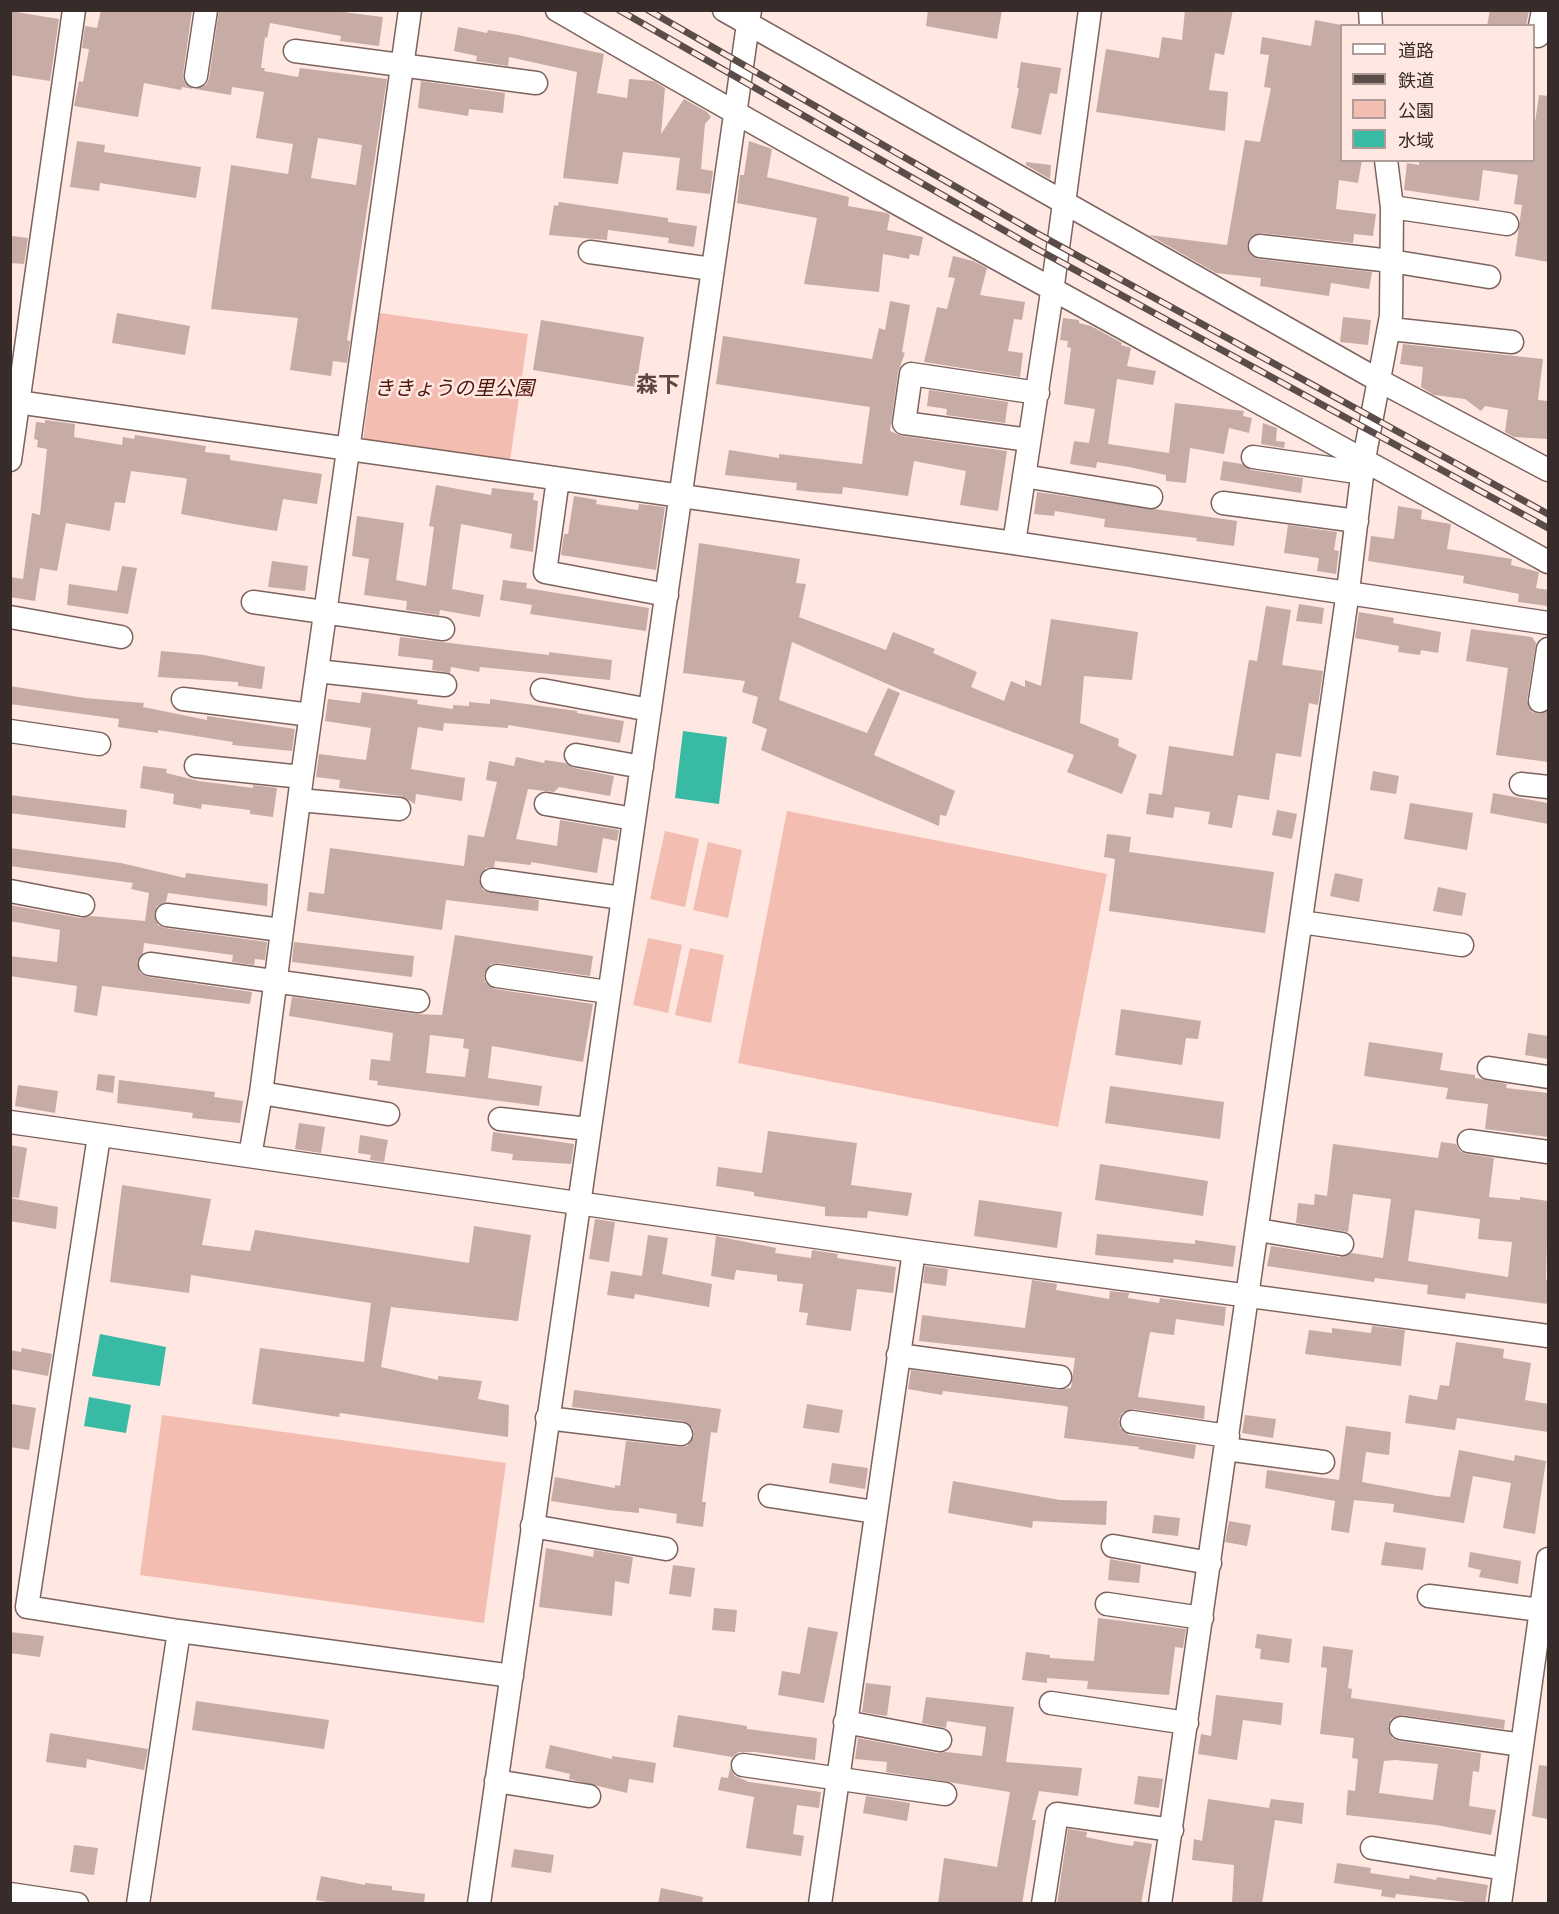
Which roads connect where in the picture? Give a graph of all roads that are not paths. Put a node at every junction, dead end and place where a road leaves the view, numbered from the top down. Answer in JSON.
{"nodes":[{"id":1,"x":74,"y":10,"type":"edge"},
{"id":2,"x":206,"y":10,"type":"edge"},
{"id":3,"x":410,"y":10,"type":"edge"},
{"id":4,"x":557,"y":10,"type":"edge"},
{"id":5,"x":724,"y":10,"type":"edge"},
{"id":6,"x":1090,"y":10,"type":"edge"},
{"id":7,"x":1543,"y":10,"type":"edge"},
{"id":8,"x":749,"y":18,"type":"edge"},
{"id":9,"x":1538,"y":36,"type":"dead end"},
{"id":10,"x":295,"y":51,"type":"dead end"},
{"id":11,"x":401,"y":66,"type":"junction"},
{"id":12,"x":196,"y":76,"type":"dead end"},
{"id":13,"x":536,"y":83,"type":"dead end"},
{"id":14,"x":735,"y":115,"type":"junction"},
{"id":15,"x":1386,"y":162,"type":"edge"},
{"id":16,"x":1065,"y":204,"type":"junction"},
{"id":17,"x":1392,"y":207,"type":"junction"},
{"id":18,"x":1507,"y":224,"type":"dead end"},
{"id":19,"x":1260,"y":246,"type":"dead end"},
{"id":20,"x":590,"y":252,"type":"dead end"},
{"id":21,"x":1391,"y":261,"type":"junction"},
{"id":22,"x":712,"y":268,"type":"junction"},
{"id":23,"x":1490,"y":277,"type":"dead end"},
{"id":24,"x":1052,"y":292,"type":"junction"},
{"id":25,"x":1390,"y":329,"type":"junction"},
{"id":26,"x":1512,"y":342,"type":"dead end"},
{"id":27,"x":1378,"y":380,"type":"junction"},
{"id":28,"x":1038,"y":393,"type":"junction"},
{"id":29,"x":15,"y":402,"type":"edge"},
{"id":30,"x":1029,"y":440,"type":"junction"},
{"id":31,"x":349,"y":450,"type":"junction"},
{"id":32,"x":1254,"y":457,"type":"dead end"},
{"id":33,"x":10,"y":460,"type":"edge"},
{"id":34,"x":1363,"y":466,"type":"junction"},
{"id":35,"x":1548,"y":470,"type":"edge"},
{"id":36,"x":1024,"y":476,"type":"junction"},
{"id":37,"x":558,"y":479,"type":"junction"},
{"id":38,"x":682,"y":497,"type":"junction"},
{"id":39,"x":1150,"y":497,"type":"dead end"},
{"id":40,"x":1223,"y":503,"type":"dead end"},
{"id":41,"x":1357,"y":521,"type":"junction"},
{"id":42,"x":1014,"y":543,"type":"junction"},
{"id":43,"x":1548,"y":562,"type":"edge"},
{"id":44,"x":1348,"y":591,"type":"junction"},
{"id":45,"x":667,"y":595,"type":"junction"},
{"id":46,"x":253,"y":602,"type":"dead end"},
{"id":47,"x":325,"y":612,"type":"junction"},
{"id":48,"x":10,"y":617,"type":"edge"},
{"id":49,"x":1548,"y":623,"type":"edge"},
{"id":50,"x":443,"y":629,"type":"dead end"},
{"id":51,"x":121,"y":637,"type":"dead end"},
{"id":52,"x":1548,"y":649,"type":"edge"},
{"id":53,"x":317,"y":671,"type":"junction"},
{"id":54,"x":446,"y":686,"type":"dead end"},
{"id":55,"x":542,"y":690,"type":"dead end"},
{"id":56,"x":183,"y":699,"type":"dead end"},
{"id":57,"x":1540,"y":701,"type":"dead end"},
{"id":58,"x":650,"y":710,"type":"junction"},
{"id":59,"x":311,"y":715,"type":"junction"},
{"id":60,"x":10,"y":731,"type":"edge"},
{"id":61,"x":99,"y":744,"type":"dead end"},
{"id":62,"x":576,"y":754,"type":"dead end"},
{"id":63,"x":196,"y":766,"type":"dead end"},
{"id":64,"x":642,"y":767,"type":"junction"},
{"id":65,"x":302,"y":777,"type":"junction"},
{"id":66,"x":1521,"y":784,"type":"dead end"},
{"id":67,"x":1548,"y":787,"type":"edge"},
{"id":68,"x":299,"y":800,"type":"junction"},
{"id":69,"x":546,"y":804,"type":"dead end"},
{"id":70,"x":399,"y":809,"type":"dead end"},
{"id":71,"x":634,"y":819,"type":"junction"},
{"id":72,"x":492,"y":880,"type":"dead end"},
{"id":73,"x":10,"y":891,"type":"edge"},
{"id":74,"x":622,"y":898,"type":"junction"},
{"id":75,"x":83,"y":905,"type":"dead end"},
{"id":76,"x":167,"y":915,"type":"dead end"},
{"id":77,"x":1301,"y":922,"type":"junction"},
{"id":78,"x":281,"y":930,"type":"junction"},
{"id":79,"x":1462,"y":945,"type":"dead end"},
{"id":80,"x":150,"y":964,"type":"dead end"},
{"id":81,"x":497,"y":976,"type":"dead end"},
{"id":82,"x":276,"y":982,"type":"junction"},
{"id":83,"x":608,"y":992,"type":"junction"},
{"id":84,"x":418,"y":1001,"type":"dead end"},
{"id":85,"x":1489,"y":1068,"type":"dead end"},
{"id":86,"x":1548,"y":1077,"type":"edge"},
{"id":87,"x":261,"y":1093,"type":"junction"},
{"id":88,"x":388,"y":1114,"type":"dead end"},
{"id":89,"x":500,"y":1119,"type":"dead end"},
{"id":90,"x":10,"y":1122,"type":"edge"},
{"id":91,"x":588,"y":1129,"type":"junction"},
{"id":92,"x":99,"y":1136,"type":"junction"},
{"id":93,"x":1469,"y":1141,"type":"dead end"},
{"id":94,"x":1548,"y":1152,"type":"edge"},
{"id":95,"x":250,"y":1156,"type":"junction"},
{"id":96,"x":579,"y":1202,"type":"junction"},
{"id":97,"x":1258,"y":1230,"type":"junction"},
{"id":98,"x":1342,"y":1244,"type":"dead end"},
{"id":99,"x":914,"y":1251,"type":"junction"},
{"id":100,"x":1249,"y":1294,"type":"junction"},
{"id":101,"x":1548,"y":1336,"type":"edge"},
{"id":102,"x":898,"y":1355,"type":"junction"},
{"id":103,"x":1060,"y":1377,"type":"dead end"},
{"id":104,"x":547,"y":1418,"type":"junction"},
{"id":105,"x":1132,"y":1422,"type":"dead end"},
{"id":106,"x":681,"y":1434,"type":"dead end"},
{"id":107,"x":1227,"y":1442,"type":"junction"},
{"id":108,"x":1323,"y":1462,"type":"dead end"},
{"id":109,"x":770,"y":1496,"type":"dead end"},
{"id":110,"x":875,"y":1512,"type":"junction"},
{"id":111,"x":532,"y":1526,"type":"junction"},
{"id":112,"x":1113,"y":1546,"type":"dead end"},
{"id":113,"x":666,"y":1549,"type":"dead end"},
{"id":114,"x":1548,"y":1559,"type":"edge"},
{"id":115,"x":1210,"y":1563,"type":"junction"},
{"id":116,"x":1429,"y":1596,"type":"dead end"},
{"id":117,"x":1107,"y":1604,"type":"dead end"},
{"id":118,"x":1541,"y":1610,"type":"junction"},
{"id":119,"x":1202,"y":1618,"type":"junction"},
{"id":120,"x":179,"y":1631,"type":"junction"},
{"id":121,"x":512,"y":1676,"type":"junction"},
{"id":122,"x":1051,"y":1703,"type":"dead end"},
{"id":123,"x":845,"y":1722,"type":"junction"},
{"id":124,"x":1187,"y":1723,"type":"junction"},
{"id":125,"x":1401,"y":1728,"type":"dead end"},
{"id":126,"x":940,"y":1740,"type":"dead end"},
{"id":127,"x":1522,"y":1745,"type":"junction"},
{"id":128,"x":743,"y":1766,"type":"dead end"},
{"id":129,"x":837,"y":1777,"type":"junction"},
{"id":130,"x":496,"y":1780,"type":"junction"},
{"id":131,"x":945,"y":1794,"type":"dead end"},
{"id":132,"x":589,"y":1796,"type":"dead end"},
{"id":133,"x":1172,"y":1830,"type":"junction"},
{"id":134,"x":1372,"y":1848,"type":"dead end"},
{"id":135,"x":1505,"y":1869,"type":"junction"},
{"id":136,"x":10,"y":1894,"type":"edge"},
{"id":137,"x":77,"y":1904,"type":"edge"},
{"id":138,"x":138,"y":1904,"type":"edge"},
{"id":139,"x":479,"y":1904,"type":"edge"},
{"id":140,"x":820,"y":1904,"type":"edge"},
{"id":141,"x":1043,"y":1904,"type":"edge"},
{"id":142,"x":1160,"y":1904,"type":"edge"},
{"id":143,"x":1500,"y":1904,"type":"edge"}],
"edges":[{"from":1,"to":29,"type":"street"},
{"from":2,"to":12,"type":"street"},
{"from":3,"to":11,"type":"street"},
{"from":4,"to":14,"type":"street"},
{"from":5,"to":8,"type":"street"},
{"from":6,"to":16,"type":"street"},
{"from":7,"to":9,"type":"street"},
{"from":8,"to":14,"type":"street"},
{"from":8,"to":16,"type":"street"},
{"from":10,"to":11,"type":"street"},
{"from":11,"to":13,"type":"street"},
{"from":11,"to":31,"type":"street"},
{"from":14,"to":22,"type":"street"},
{"from":14,"to":24,"type":"street"},
{"from":15,"to":17,"type":"street"},
{"from":16,"to":24,"type":"street"},
{"from":16,"to":27,"type":"street"},
{"from":17,"to":18,"type":"street"},
{"from":17,"to":21,"type":"street"},
{"from":19,"to":21,"type":"street"},
{"from":20,"to":22,"type":"street"},
{"from":21,"to":23,"type":"street"},
{"from":21,"to":25,"type":"street"},
{"from":22,"to":38,"type":"street"},
{"from":24,"to":28,"type":"street"},
{"from":24,"to":34,"type":"street"},
{"from":25,"to":26,"type":"street"},
{"from":25,"to":27,"type":"street"},
{"from":27,"to":34,"type":"street"},
{"from":27,"to":35,"type":"street"},
{"from":28,"to":30,"type":"street"},
{"from":28,"to":30,"type":"street"},
{"from":29,"to":31,"type":"street"},
{"from":29,"to":33,"type":"street"},
{"from":30,"to":36,"type":"street"},
{"from":31,"to":37,"type":"street"},
{"from":31,"to":47,"type":"street"},
{"from":32,"to":34,"type":"street"},
{"from":34,"to":41,"type":"street"},
{"from":34,"to":43,"type":"street"},
{"from":36,"to":39,"type":"street"},
{"from":36,"to":42,"type":"street"},
{"from":37,"to":38,"type":"street"},
{"from":37,"to":45,"type":"street"},
{"from":38,"to":42,"type":"street"},
{"from":38,"to":45,"type":"street"},
{"from":40,"to":41,"type":"street"},
{"from":41,"to":44,"type":"street"},
{"from":42,"to":44,"type":"street"},
{"from":44,"to":49,"type":"street"},
{"from":44,"to":77,"type":"street"},
{"from":45,"to":58,"type":"street"},
{"from":46,"to":47,"type":"street"},
{"from":47,"to":50,"type":"street"},
{"from":47,"to":53,"type":"street"},
{"from":48,"to":51,"type":"street"},
{"from":52,"to":57,"type":"street"},
{"from":53,"to":54,"type":"street"},
{"from":53,"to":59,"type":"street"},
{"from":55,"to":58,"type":"street"},
{"from":56,"to":59,"type":"street"},
{"from":58,"to":64,"type":"street"},
{"from":59,"to":65,"type":"street"},
{"from":60,"to":61,"type":"street"},
{"from":62,"to":64,"type":"street"},
{"from":63,"to":65,"type":"street"},
{"from":64,"to":71,"type":"street"},
{"from":65,"to":68,"type":"street"},
{"from":66,"to":67,"type":"street"},
{"from":68,"to":70,"type":"street"},
{"from":68,"to":78,"type":"street"},
{"from":69,"to":71,"type":"street"},
{"from":71,"to":74,"type":"street"},
{"from":72,"to":74,"type":"street"},
{"from":73,"to":75,"type":"street"},
{"from":74,"to":83,"type":"street"},
{"from":76,"to":78,"type":"street"},
{"from":77,"to":79,"type":"street"},
{"from":77,"to":97,"type":"street"},
{"from":78,"to":82,"type":"street"},
{"from":80,"to":82,"type":"street"},
{"from":81,"to":83,"type":"street"},
{"from":82,"to":84,"type":"street"},
{"from":82,"to":87,"type":"street"},
{"from":83,"to":91,"type":"street"},
{"from":85,"to":86,"type":"street"},
{"from":87,"to":88,"type":"street"},
{"from":87,"to":95,"type":"street"},
{"from":89,"to":91,"type":"street"},
{"from":90,"to":92,"type":"street"},
{"from":91,"to":96,"type":"street"},
{"from":92,"to":95,"type":"street"},
{"from":92,"to":120,"type":"street"},
{"from":93,"to":94,"type":"street"},
{"from":95,"to":96,"type":"street"},
{"from":96,"to":99,"type":"street"},
{"from":96,"to":104,"type":"street"},
{"from":97,"to":98,"type":"street"},
{"from":97,"to":100,"type":"street"},
{"from":99,"to":100,"type":"street"},
{"from":99,"to":102,"type":"street"},
{"from":100,"to":101,"type":"street"},
{"from":100,"to":107,"type":"street"},
{"from":102,"to":103,"type":"street"},
{"from":102,"to":110,"type":"street"},
{"from":104,"to":106,"type":"street"},
{"from":104,"to":111,"type":"street"},
{"from":105,"to":107,"type":"street"},
{"from":107,"to":108,"type":"street"},
{"from":107,"to":115,"type":"street"},
{"from":109,"to":110,"type":"street"},
{"from":110,"to":123,"type":"street"},
{"from":111,"to":113,"type":"street"},
{"from":111,"to":121,"type":"street"},
{"from":112,"to":115,"type":"street"},
{"from":114,"to":118,"type":"street"},
{"from":115,"to":119,"type":"street"},
{"from":116,"to":118,"type":"street"},
{"from":117,"to":119,"type":"street"},
{"from":118,"to":127,"type":"street"},
{"from":119,"to":124,"type":"street"},
{"from":120,"to":121,"type":"street"},
{"from":120,"to":138,"type":"street"},
{"from":121,"to":130,"type":"street"},
{"from":122,"to":124,"type":"street"},
{"from":123,"to":126,"type":"street"},
{"from":123,"to":129,"type":"street"},
{"from":124,"to":133,"type":"street"},
{"from":125,"to":127,"type":"street"},
{"from":127,"to":135,"type":"street"},
{"from":128,"to":129,"type":"street"},
{"from":129,"to":131,"type":"street"},
{"from":129,"to":140,"type":"street"},
{"from":130,"to":132,"type":"street"},
{"from":130,"to":139,"type":"street"},
{"from":133,"to":141,"type":"street"},
{"from":133,"to":142,"type":"street"},
{"from":134,"to":135,"type":"street"},
{"from":135,"to":143,"type":"street"},
{"from":136,"to":137,"type":"street"}]}
